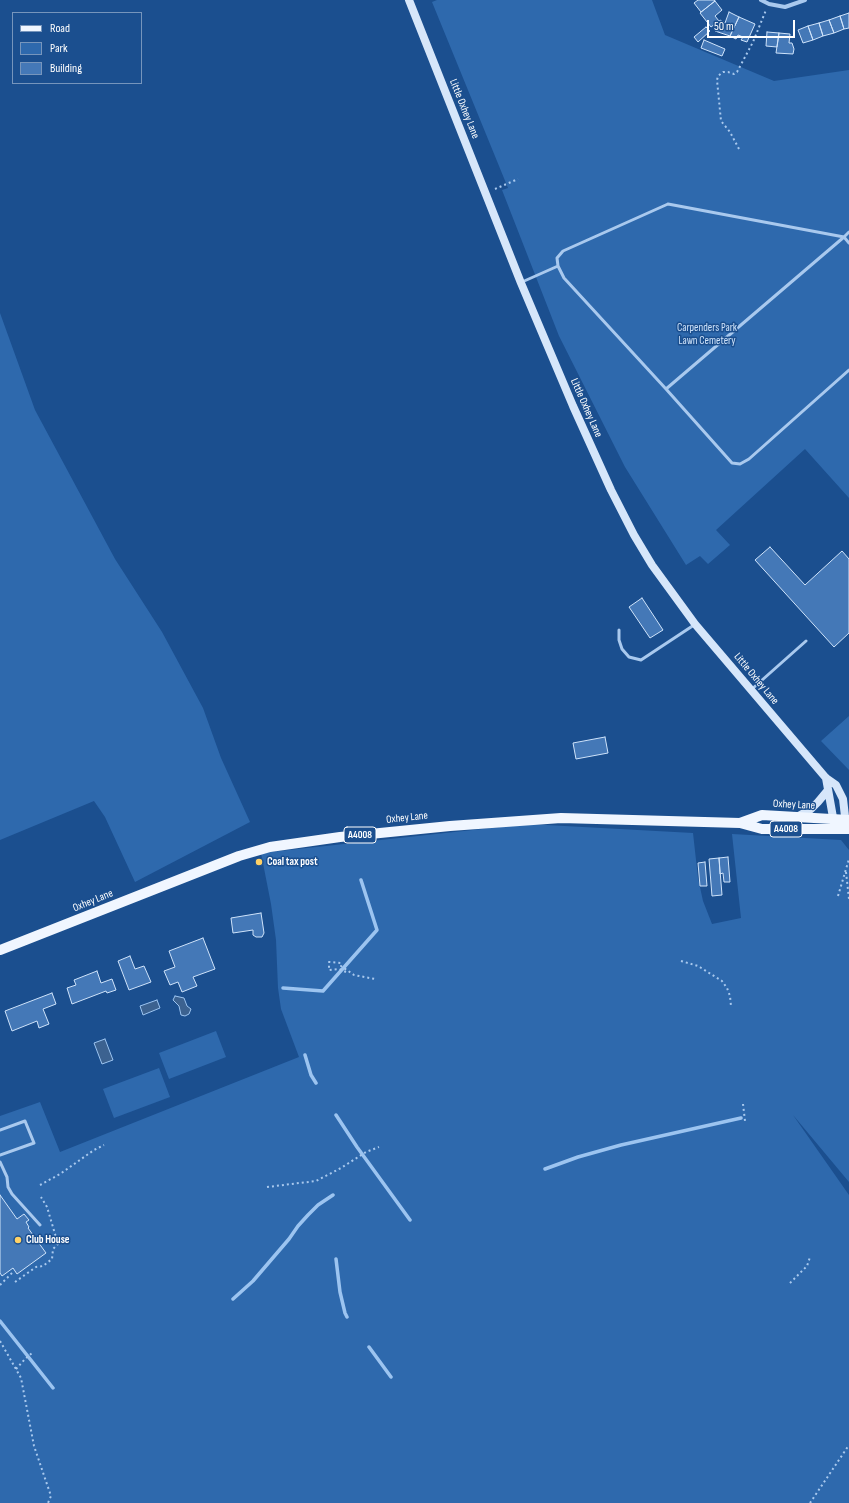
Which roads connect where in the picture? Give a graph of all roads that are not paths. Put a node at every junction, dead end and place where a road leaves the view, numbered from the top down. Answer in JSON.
{"nodes":[{"id":1,"x":409,"y":0,"type":"edge"},
{"id":2,"x":762,"y":0,"type":"edge"},
{"id":3,"x":805,"y":0,"type":"edge"},
{"id":4,"x":849,"y":232,"type":"edge"},
{"id":5,"x":844,"y":236,"type":"junction"},
{"id":6,"x":849,"y":243,"type":"edge"},
{"id":7,"x":558,"y":266,"type":"junction"},
{"id":8,"x":521,"y":283,"type":"junction"},
{"id":9,"x":849,"y":370,"type":"edge"},
{"id":10,"x":666,"y":389,"type":"junction"},
{"id":11,"x":695,"y":624,"type":"junction"},
{"id":12,"x":618,"y":630,"type":"dead end"},
{"id":13,"x":806,"y":642,"type":"dead end"},
{"id":14,"x":751,"y":690,"type":"junction"},
{"id":15,"x":826,"y":778,"type":"junction"},
{"id":16,"x":828,"y":790,"type":"junction"},
{"id":17,"x":797,"y":817,"type":"junction"},
{"id":18,"x":834,"y":819,"type":"junction"},
{"id":19,"x":740,"y":823,"type":"junction"},
{"id":20,"x":847,"y":824,"type":"edge"},
{"id":21,"x":834,"y":830,"type":"junction"},
{"id":22,"x":0,"y":950,"type":"edge"},
{"id":23,"x":0,"y":1130,"type":"edge"},
{"id":24,"x":0,"y":1155,"type":"edge"},
{"id":25,"x":0,"y":1162,"type":"edge"},
{"id":26,"x":40,"y":1226,"type":"dead end"}],
"edges":[{"from":1,"to":8,"type":"main road","name":"Little Oxhey Lane"},
{"from":2,"to":3,"type":"street"},
{"from":4,"to":5,"type":"lane"},
{"from":5,"to":6,"type":"lane"},
{"from":5,"to":7,"type":"lane"},
{"from":5,"to":10,"type":"lane"},
{"from":7,"to":8,"type":"lane"},
{"from":7,"to":10,"type":"lane"},
{"from":8,"to":11,"type":"main road","name":"Little Oxhey Lane"},
{"from":9,"to":10,"type":"lane"},
{"from":11,"to":12,"type":"lane"},
{"from":11,"to":14,"type":"main road","name":"Little Oxhey Lane"},
{"from":13,"to":14,"type":"lane"},
{"from":14,"to":15,"type":"main road","name":"Little Oxhey Lane"},
{"from":15,"to":16,"type":"main road"},
{"from":15,"to":20,"type":"main road","name":"Little Oxhey Lane"},
{"from":16,"to":17,"type":"main road","number":"A4008"},
{"from":16,"to":18,"type":"main road"},
{"from":17,"to":18,"type":"main road","name":"Oxhey Lane","number":"A4008"},
{"from":17,"to":19,"type":"main road","name":"Oxhey Lane","number":"A4008"},
{"from":18,"to":20,"type":"main road","name":"Oxhey Lane","number":"A4008"},
{"from":18,"to":21,"type":"main road"},
{"from":19,"to":21,"type":"main road","name":"Oxhey Lane","number":"A4008"},
{"from":19,"to":22,"type":"main road","name":"Oxhey Lane","number":"A4008"},
{"from":20,"to":21,"type":"main road","name":"Oxhey Lane","number":"A4008"},
{"from":23,"to":24,"type":"lane"},
{"from":25,"to":26,"type":"lane"}]}
